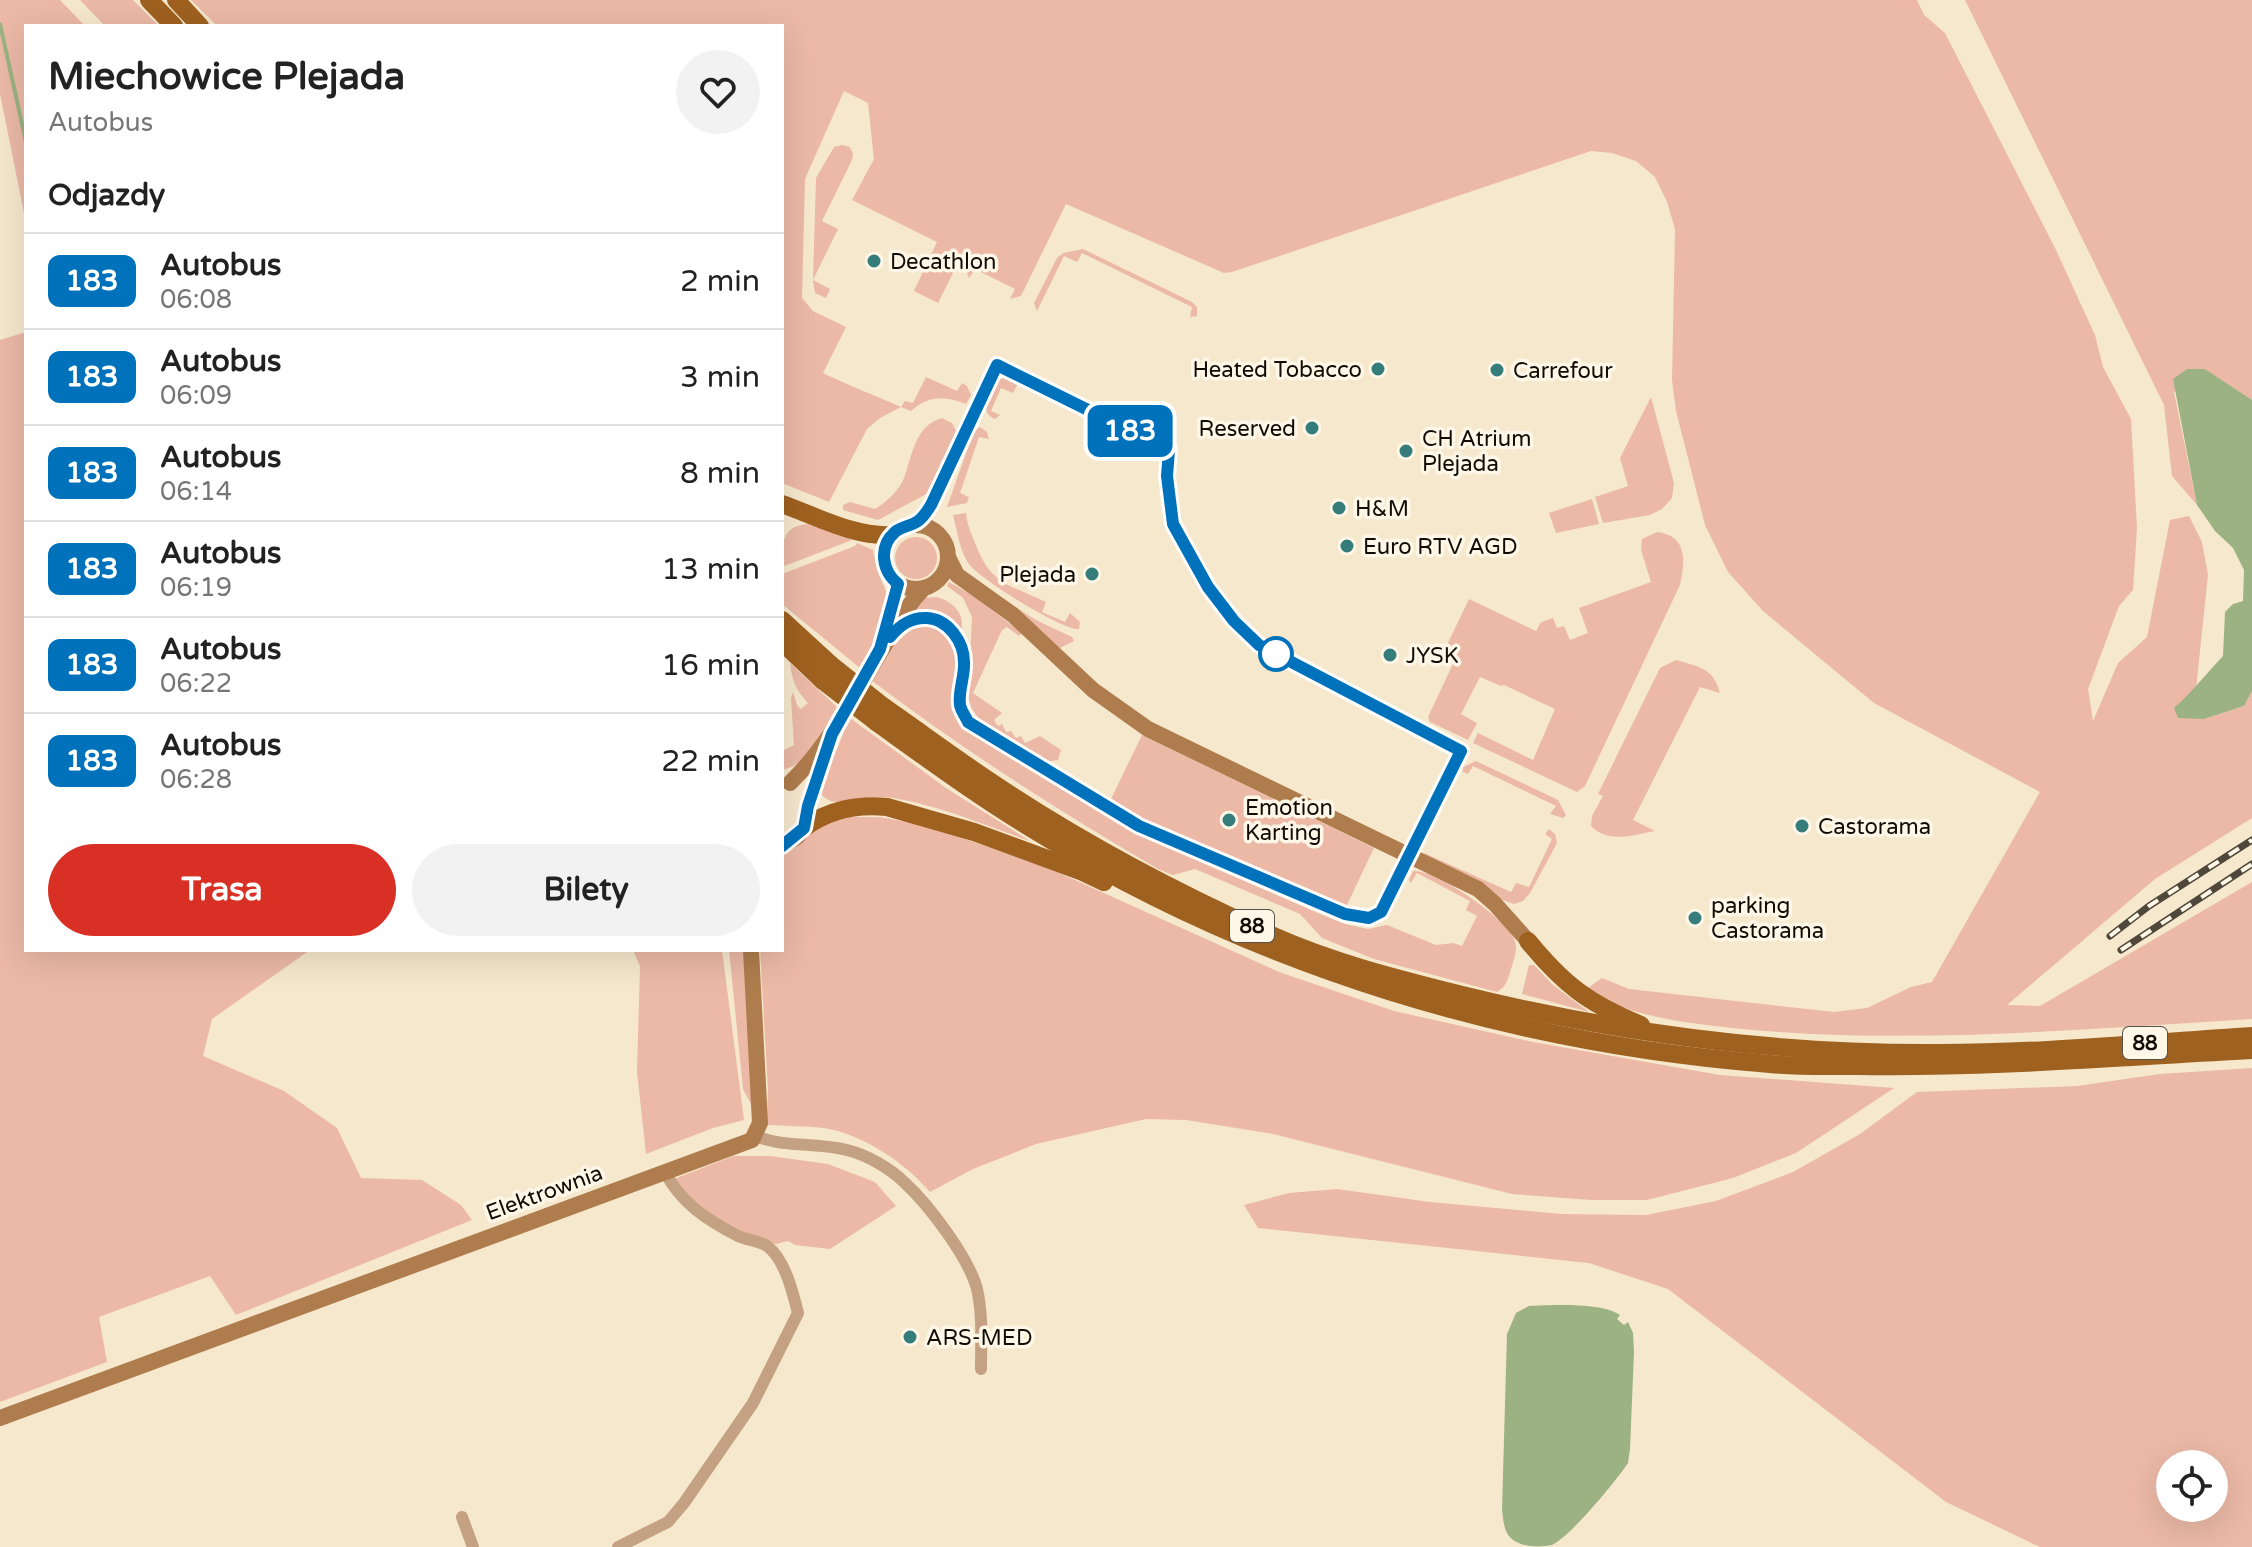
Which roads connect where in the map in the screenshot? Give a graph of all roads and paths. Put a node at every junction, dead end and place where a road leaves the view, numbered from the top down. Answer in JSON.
{"nodes":[{"id":1,"x":149,"y":0,"type":"edge"},
{"id":2,"x":176,"y":0,"type":"edge"},
{"id":3,"x":172,"y":24,"type":"edge"},
{"id":4,"x":198,"y":24,"type":"edge"},
{"id":5,"x":784,"y":505,"type":"edge"},
{"id":6,"x":892,"y":535,"type":"junction"},
{"id":7,"x":949,"y":559,"type":"junction"},
{"id":8,"x":898,"y":584,"type":"junction"},
{"id":9,"x":923,"y":589,"type":"junction"},
{"id":10,"x":787,"y":636,"type":"edge"},
{"id":11,"x":880,"y":649,"type":"junction"},
{"id":12,"x":880,"y":714,"type":"junction"},
{"id":13,"x":832,"y":734,"type":"junction"},
{"id":14,"x":786,"y":782,"type":"edge"},
{"id":15,"x":808,"y":806,"type":"junction"},
{"id":16,"x":790,"y":839,"type":"edge"},
{"id":17,"x":1528,"y":941,"type":"joint"},
{"id":18,"x":1273,"y":950,"type":"junction"},
{"id":19,"x":751,"y":952,"type":"edge"},
{"id":20,"x":1665,"y":1035,"type":"junction"},
{"id":21,"x":2252,"y":1036,"type":"edge"},
{"id":22,"x":2252,"y":1050,"type":"edge"},
{"id":23,"x":756,"y":1136,"type":"junction"},
{"id":24,"x":665,"y":1172,"type":"junction"},
{"id":25,"x":981,"y":1369,"type":"dead end"},
{"id":26,"x":0,"y":1418,"type":"edge"},
{"id":27,"x":462,"y":1517,"type":"dead end"},
{"id":28,"x":473,"y":1547,"type":"edge"},
{"id":29,"x":618,"y":1547,"type":"edge"}],
"edges":[{"from":1,"to":3,"type":"main road"},
{"from":2,"to":4,"type":"main road"},
{"from":5,"to":6,"type":"main road"},
{"from":6,"to":7,"type":"street"},
{"from":6,"to":8,"type":"street"},
{"from":7,"to":9,"type":"street"},
{"from":7,"to":17,"type":"street"},
{"from":8,"to":9,"type":"street"},
{"from":8,"to":11,"type":"street"},
{"from":9,"to":11,"type":"street"},
{"from":10,"to":12,"type":"main road","number":"88","bridge":true},
{"from":11,"to":13,"type":"street"},
{"from":12,"to":18,"type":"main road","number":"88"},
{"from":12,"to":20,"type":"main road","number":"88"},
{"from":13,"to":14,"type":"street"},
{"from":13,"to":15,"type":"street"},
{"from":14,"to":15,"type":"street"},
{"from":15,"to":16,"type":"street"},
{"from":16,"to":18,"type":"main road"},
{"from":17,"to":20,"type":"main road"},
{"from":18,"to":22,"type":"main road","number":"88"},
{"from":19,"to":23,"type":"street"},
{"from":20,"to":21,"type":"main road","number":"88"},
{"from":23,"to":24,"type":"street","name":"Elektrownia"},
{"from":23,"to":25,"type":"street"},
{"from":24,"to":26,"type":"street","name":"Elektrownia"},
{"from":24,"to":29,"type":"street"},
{"from":27,"to":28,"type":"street"}]}
